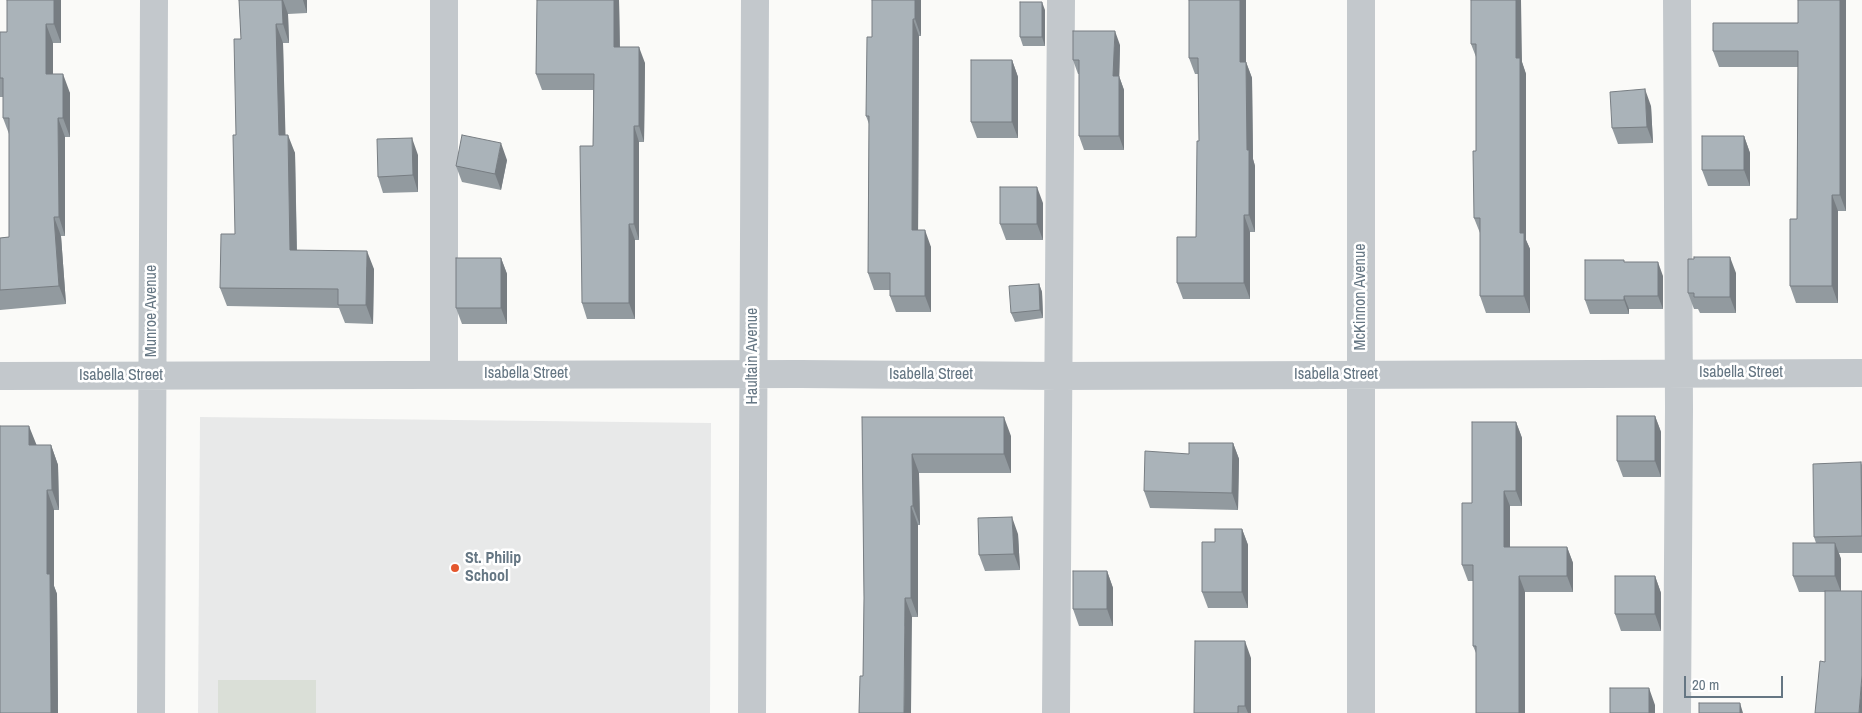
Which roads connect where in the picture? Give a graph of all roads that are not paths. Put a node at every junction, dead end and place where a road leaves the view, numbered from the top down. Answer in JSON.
{"nodes":[{"id":1,"x":154,"y":0,"type":"edge"},
{"id":2,"x":444,"y":0,"type":"edge"},
{"id":3,"x":755,"y":0,"type":"edge"},
{"id":4,"x":1061,"y":0,"type":"edge"},
{"id":5,"x":1361,"y":0,"type":"edge"},
{"id":6,"x":1677,"y":0,"type":"edge"},
{"id":7,"x":1679,"y":372,"type":"junction"},
{"id":8,"x":1862,"y":373,"type":"edge"},
{"id":9,"x":444,"y":374,"type":"junction"},
{"id":10,"x":752,"y":374,"type":"junction"},
{"id":11,"x":1361,"y":375,"type":"junction"},
{"id":12,"x":0,"y":376,"type":"edge"},
{"id":13,"x":152,"y":376,"type":"junction"},
{"id":14,"x":1059,"y":376,"type":"junction"},
{"id":15,"x":151,"y":713,"type":"edge"},
{"id":16,"x":752,"y":713,"type":"edge"},
{"id":17,"x":1056,"y":713,"type":"edge"},
{"id":18,"x":1361,"y":713,"type":"edge"},
{"id":19,"x":1677,"y":713,"type":"edge"}],
"edges":[{"from":1,"to":13,"type":"street","name":"Munroe Avenue"},
{"from":2,"to":9,"type":"street"},
{"from":3,"to":10,"type":"street","name":"Haultain Avenue"},
{"from":4,"to":14,"type":"street"},
{"from":5,"to":11,"type":"street","name":"McKinnon Avenue"},
{"from":6,"to":7,"type":"street"},
{"from":7,"to":8,"type":"street","name":"Isabella Street"},
{"from":7,"to":11,"type":"street","name":"Isabella Street"},
{"from":7,"to":19,"type":"street"},
{"from":9,"to":10,"type":"street","name":"Isabella Street"},
{"from":9,"to":13,"type":"street","name":"Isabella Street"},
{"from":10,"to":14,"type":"street","name":"Isabella Street"},
{"from":10,"to":16,"type":"street","name":"Haultain Avenue"},
{"from":11,"to":14,"type":"street","name":"Isabella Street"},
{"from":11,"to":18,"type":"street","name":"McKinnon Avenue"},
{"from":12,"to":13,"type":"street","name":"Isabella Street"},
{"from":13,"to":15,"type":"street","name":"Munroe Avenue"},
{"from":14,"to":17,"type":"street"}]}
